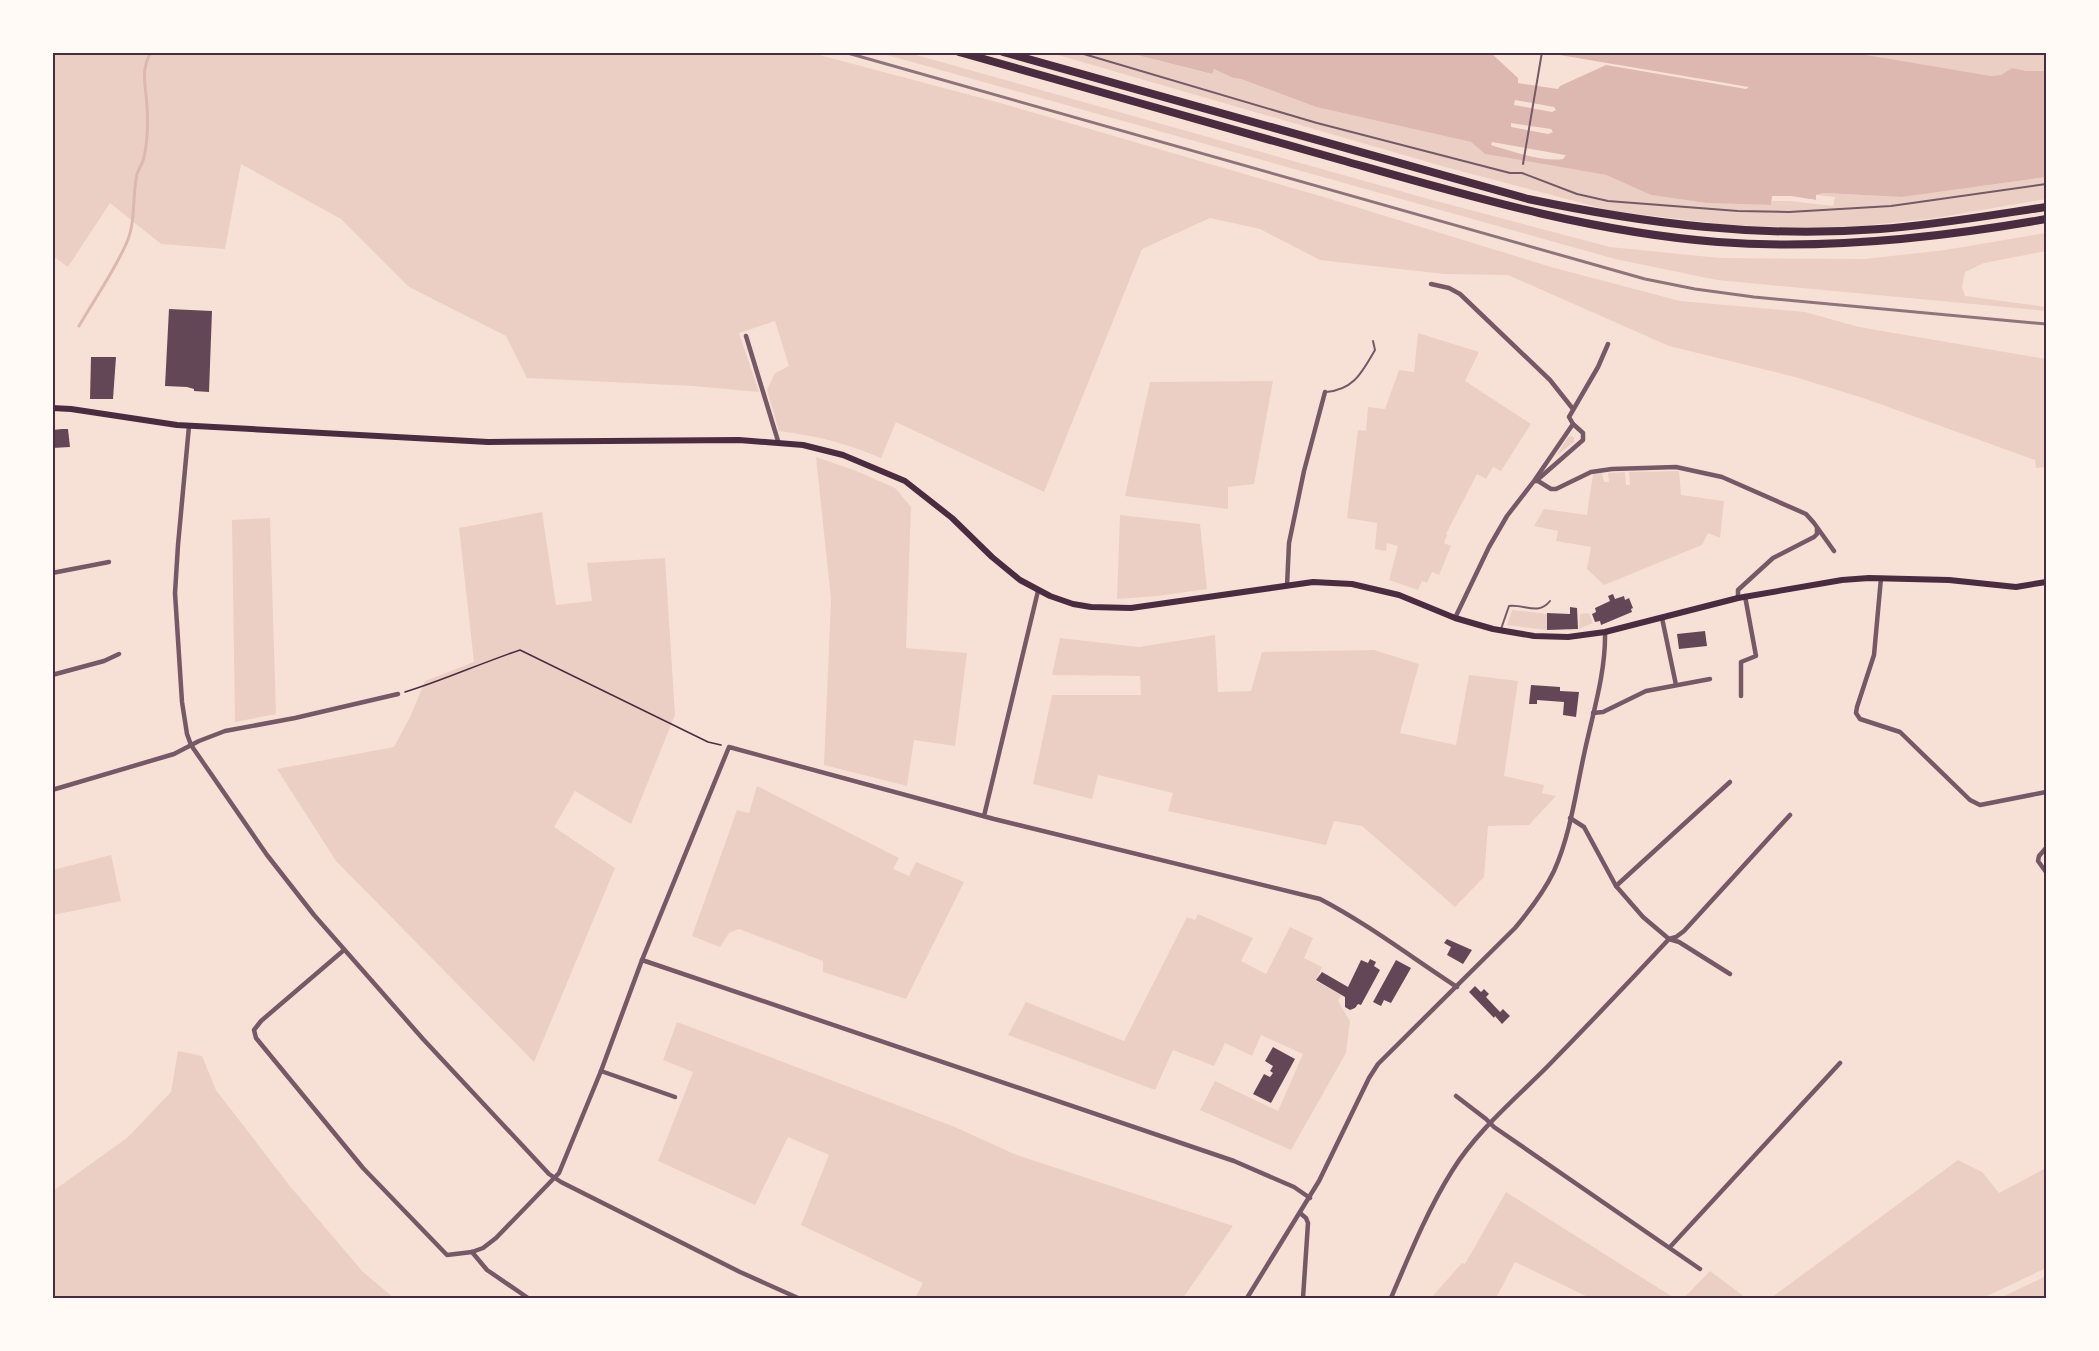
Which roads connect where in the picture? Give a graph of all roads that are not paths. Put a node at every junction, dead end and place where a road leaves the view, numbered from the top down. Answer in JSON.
{"nodes":[{"id":1,"x":959,"y":52,"type":"edge"},
{"id":2,"x":1003,"y":52,"type":"edge"},
{"id":3,"x":1077,"y":52,"type":"edge"},
{"id":4,"x":1542,"y":52,"type":"edge"},
{"id":5,"x":1523,"y":164,"type":"dead end"},
{"id":6,"x":2046,"y":184,"type":"edge"},
{"id":7,"x":2046,"y":207,"type":"edge"},
{"id":8,"x":2046,"y":219,"type":"edge"},
{"id":9,"x":1431,"y":284,"type":"dead end"},
{"id":10,"x":746,"y":336,"type":"dead end"},
{"id":11,"x":1373,"y":341,"type":"dead end"},
{"id":12,"x":1608,"y":344,"type":"dead end"},
{"id":13,"x":1325,"y":392,"type":"joint"},
{"id":14,"x":52,"y":408,"type":"edge"},
{"id":15,"x":1574,"y":409,"type":"junction"},
{"id":16,"x":1573,"y":423,"type":"junction"},
{"id":17,"x":189,"y":426,"type":"junction"},
{"id":18,"x":778,"y":441,"type":"junction"},
{"id":19,"x":1536,"y":481,"type":"junction"},
{"id":20,"x":1817,"y":527,"type":"junction"},
{"id":21,"x":1834,"y":551,"type":"dead end"},
{"id":22,"x":109,"y":561,"type":"dead end"},
{"id":23,"x":52,"y":573,"type":"edge"},
{"id":24,"x":1881,"y":578,"type":"junction"},
{"id":25,"x":2046,"y":582,"type":"edge"},
{"id":26,"x":1287,"y":586,"type":"junction"},
{"id":27,"x":1038,"y":591,"type":"junction"},
{"id":28,"x":1742,"y":597,"type":"junction"},
{"id":29,"x":1550,"y":601,"type":"dead end"},
{"id":30,"x":1455,"y":618,"type":"junction"},
{"id":31,"x":1662,"y":618,"type":"junction"},
{"id":32,"x":1500,"y":631,"type":"junction"},
{"id":33,"x":1605,"y":632,"type":"junction"},
{"id":34,"x":119,"y":654,"type":"dead end"},
{"id":35,"x":52,"y":675,"type":"edge"},
{"id":36,"x":1710,"y":679,"type":"dead end"},
{"id":37,"x":1676,"y":685,"type":"junction"},
{"id":38,"x":398,"y":694,"type":"road end"},
{"id":39,"x":1741,"y":696,"type":"dead end"},
{"id":40,"x":1593,"y":712,"type":"junction"},
{"id":41,"x":191,"y":745,"type":"junction"},
{"id":42,"x":1730,"y":782,"type":"dead end"},
{"id":43,"x":52,"y":790,"type":"edge"},
{"id":44,"x":2046,"y":792,"type":"edge"},
{"id":45,"x":1790,"y":815,"type":"dead end"},
{"id":46,"x":984,"y":816,"type":"junction"},
{"id":47,"x":1570,"y":818,"type":"junction"},
{"id":48,"x":2046,"y":848,"type":"edge"},
{"id":49,"x":2046,"y":872,"type":"edge"},
{"id":50,"x":1616,"y":886,"type":"junction"},
{"id":51,"x":1670,"y":939,"type":"junction"},
{"id":52,"x":344,"y":950,"type":"junction"},
{"id":53,"x":642,"y":960,"type":"junction"},
{"id":54,"x":1730,"y":974,"type":"dead end"},
{"id":55,"x":1457,"y":987,"type":"junction"},
{"id":56,"x":1840,"y":1063,"type":"dead end"},
{"id":57,"x":601,"y":1071,"type":"junction"},
{"id":58,"x":1456,"y":1096,"type":"dead end"},
{"id":59,"x":675,"y":1098,"type":"dead end"},
{"id":60,"x":1490,"y":1125,"type":"junction"},
{"id":61,"x":555,"y":1179,"type":"junction"},
{"id":62,"x":1310,"y":1198,"type":"junction"},
{"id":63,"x":1300,"y":1213,"type":"junction"},
{"id":64,"x":1670,"y":1247,"type":"junction"},
{"id":65,"x":472,"y":1252,"type":"junction"},
{"id":66,"x":1700,"y":1269,"type":"dead end"},
{"id":67,"x":528,"y":1299,"type":"edge"},
{"id":68,"x":798,"y":1299,"type":"edge"},
{"id":69,"x":1247,"y":1299,"type":"edge"},
{"id":70,"x":1303,"y":1299,"type":"edge"},
{"id":71,"x":1391,"y":1299,"type":"edge"}],
"edges":[{"from":1,"to":8,"type":"highway"},
{"from":2,"to":7,"type":"highway"},
{"from":3,"to":6,"type":"lane"},
{"from":4,"to":5,"type":"lane"},
{"from":9,"to":15,"type":"street"},
{"from":10,"to":18,"type":"street"},
{"from":11,"to":13,"type":"lane"},
{"from":12,"to":15,"type":"street"},
{"from":13,"to":26,"type":"street"},
{"from":14,"to":17,"type":"main road"},
{"from":15,"to":16,"type":"street"},
{"from":16,"to":19,"type":"street"},
{"from":16,"to":19,"type":"street"},
{"from":17,"to":18,"type":"main road"},
{"from":17,"to":41,"type":"street"},
{"from":18,"to":27,"type":"main road"},
{"from":19,"to":20,"type":"street"},
{"from":19,"to":30,"type":"street"},
{"from":20,"to":21,"type":"street"},
{"from":20,"to":28,"type":"street"},
{"from":22,"to":23,"type":"street"},
{"from":24,"to":25,"type":"main road"},
{"from":24,"to":28,"type":"main road"},
{"from":24,"to":44,"type":"street"},
{"from":26,"to":27,"type":"main road"},
{"from":26,"to":30,"type":"main road"},
{"from":27,"to":46,"type":"street"},
{"from":28,"to":31,"type":"main road"},
{"from":28,"to":39,"type":"street"},
{"from":29,"to":32,"type":"lane"},
{"from":30,"to":32,"type":"main road"},
{"from":31,"to":33,"type":"main road"},
{"from":31,"to":37,"type":"street"},
{"from":32,"to":33,"type":"main road"},
{"from":33,"to":40,"type":"street"},
{"from":34,"to":35,"type":"street"},
{"from":36,"to":37,"type":"street"},
{"from":37,"to":40,"type":"street"},
{"from":38,"to":41,"type":"street"},
{"from":40,"to":47,"type":"street"},
{"from":41,"to":43,"type":"street"},
{"from":41,"to":52,"type":"street"},
{"from":42,"to":50,"type":"street"},
{"from":45,"to":51,"type":"street"},
{"from":46,"to":53,"type":"street"},
{"from":46,"to":55,"type":"street"},
{"from":47,"to":50,"type":"street"},
{"from":47,"to":55,"type":"street"},
{"from":48,"to":49,"type":"street"},
{"from":50,"to":51,"type":"street"},
{"from":51,"to":54,"type":"street"},
{"from":51,"to":60,"type":"street"},
{"from":52,"to":61,"type":"street"},
{"from":52,"to":65,"type":"street"},
{"from":53,"to":57,"type":"street"},
{"from":53,"to":62,"type":"street"},
{"from":55,"to":62,"type":"street"},
{"from":56,"to":64,"type":"street"},
{"from":57,"to":59,"type":"street"},
{"from":57,"to":61,"type":"street"},
{"from":58,"to":60,"type":"street"},
{"from":60,"to":64,"type":"street"},
{"from":60,"to":71,"type":"street"},
{"from":61,"to":65,"type":"street"},
{"from":61,"to":68,"type":"street"},
{"from":62,"to":63,"type":"street"},
{"from":63,"to":69,"type":"street"},
{"from":63,"to":70,"type":"street"},
{"from":64,"to":66,"type":"street"},
{"from":65,"to":67,"type":"street"}]}
